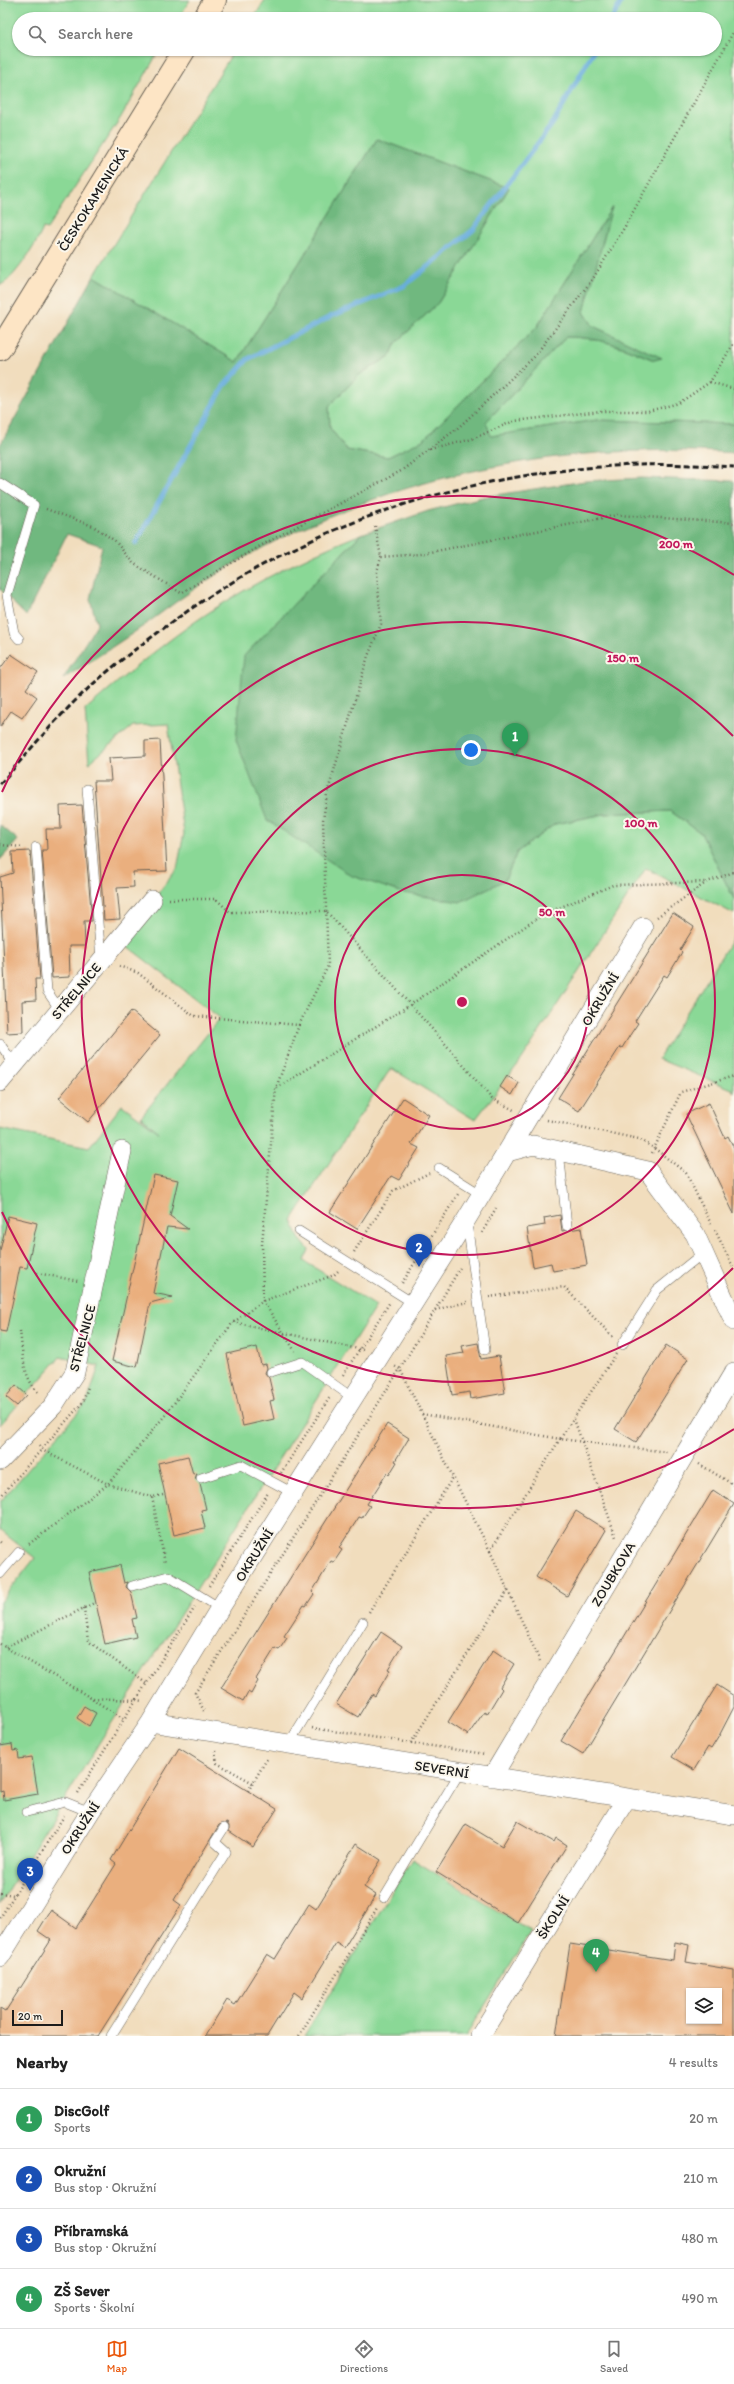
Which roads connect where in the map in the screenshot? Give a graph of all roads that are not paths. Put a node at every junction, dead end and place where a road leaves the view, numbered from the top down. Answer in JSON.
{"nodes":[{"id":1,"x":215,"y":0,"type":"edge"},
{"id":2,"x":208,"y":12,"type":"edge"},
{"id":3,"x":181,"y":56,"type":"edge"},
{"id":4,"x":0,"y":349,"type":"edge"},
{"id":5,"x":0,"y":483,"type":"edge"},
{"id":6,"x":19,"y":639,"type":"dead end"},
{"id":7,"x":87,"y":789,"type":"dead end"},
{"id":8,"x":36,"y":847,"type":"road end"},
{"id":9,"x":152,"y":900,"type":"road end"},
{"id":10,"x":643,"y":927,"type":"road end"},
{"id":11,"x":101,"y":961,"type":"junction"},
{"id":12,"x":60,"y":1010,"type":"junction"},
{"id":13,"x":0,"y":1044,"type":"edge"},
{"id":14,"x":15,"y":1064,"type":"junction"},
{"id":15,"x":0,"y":1082,"type":"edge"},
{"id":16,"x":559,"y":1151,"type":"junction"},
{"id":17,"x":122,"y":1152,"type":"dead end"},
{"id":18,"x":507,"y":1152,"type":"junction"},
{"id":19,"x":439,"y":1168,"type":"dead end"},
{"id":20,"x":482,"y":1195,"type":"junction"},
{"id":21,"x":466,"y":1220,"type":"junction"},
{"id":22,"x":567,"y":1226,"type":"dead end"},
{"id":23,"x":299,"y":1230,"type":"dead end"},
{"id":24,"x":703,"y":1253,"type":"junction"},
{"id":25,"x":413,"y":1303,"type":"junction"},
{"id":26,"x":734,"y":1321,"type":"edge"},
{"id":27,"x":622,"y":1345,"type":"road end"},
{"id":28,"x":485,"y":1350,"type":"dead end"},
{"id":29,"x":271,"y":1372,"type":"dead end"},
{"id":30,"x":734,"y":1372,"type":"edge"},
{"id":31,"x":353,"y":1398,"type":"junction"},
{"id":32,"x":0,"y":1462,"type":"edge"},
{"id":33,"x":201,"y":1478,"type":"dead end"},
{"id":34,"x":293,"y":1493,"type":"junction"},
{"id":35,"x":19,"y":1552,"type":"road end"},
{"id":36,"x":0,"y":1574,"type":"edge"},
{"id":37,"x":132,"y":1586,"type":"dead end"},
{"id":38,"x":220,"y":1608,"type":"junction"},
{"id":39,"x":363,"y":1622,"type":"road end"},
{"id":40,"x":151,"y":1722,"type":"junction"},
{"id":41,"x":282,"y":1744,"type":"junction"},
{"id":42,"x":460,"y":1772,"type":"junction"},
{"id":43,"x":492,"y":1777,"type":"junction"},
{"id":44,"x":626,"y":1799,"type":"junction"},
{"id":45,"x":27,"y":1812,"type":"dead end"},
{"id":46,"x":90,"y":1812,"type":"junction"},
{"id":47,"x":734,"y":1815,"type":"edge"},
{"id":48,"x":224,"y":1828,"type":"dead end"},
{"id":49,"x":384,"y":1898,"type":"road end"},
{"id":50,"x":0,"y":1957,"type":"edge"},
{"id":51,"x":111,"y":2036,"type":"edge"},
{"id":52,"x":480,"y":2036,"type":"edge"}],
"edges":[{"from":1,"to":2,"type":"street"},
{"from":3,"to":4,"type":"street","name":"ČESKOKAMENICKÁ"},
{"from":5,"to":6,"type":"lane"},
{"from":7,"to":11,"type":"lane"},
{"from":8,"to":12,"type":"lane"},
{"from":9,"to":11,"type":"street","name":"STŘELNICE"},
{"from":10,"to":18,"type":"street","name":"OKRUŽNÍ"},
{"from":11,"to":12,"type":"street","name":"STŘELNICE"},
{"from":12,"to":14,"type":"street","name":"STŘELNICE"},
{"from":13,"to":14,"type":"lane"},
{"from":14,"to":15,"type":"street","name":"STŘELNICE"},
{"from":16,"to":18,"type":"street"},
{"from":16,"to":22,"type":"lane"},
{"from":16,"to":24,"type":"street"},
{"from":17,"to":32,"type":"street","name":"STŘELNICE"},
{"from":18,"to":20,"type":"street","name":"OKRUŽNÍ"},
{"from":19,"to":20,"type":"lane"},
{"from":20,"to":21,"type":"street","name":"OKRUŽNÍ"},
{"from":21,"to":25,"type":"street","name":"OKRUŽNÍ"},
{"from":21,"to":28,"type":"lane"},
{"from":23,"to":25,"type":"lane"},
{"from":24,"to":26,"type":"street"},
{"from":24,"to":27,"type":"lane"},
{"from":25,"to":31,"type":"street","name":"OKRUŽNÍ"},
{"from":29,"to":31,"type":"lane"},
{"from":30,"to":43,"type":"street","name":"ZOUBKOVA"},
{"from":31,"to":34,"type":"street","name":"OKRUŽNÍ"},
{"from":33,"to":34,"type":"lane"},
{"from":34,"to":38,"type":"street","name":"OKRUŽNÍ"},
{"from":35,"to":36,"type":"lane"},
{"from":37,"to":38,"type":"lane"},
{"from":38,"to":40,"type":"street","name":"OKRUŽNÍ"},
{"from":39,"to":41,"type":"lane"},
{"from":40,"to":41,"type":"street","name":"SEVERNÍ"},
{"from":40,"to":46,"type":"street","name":"OKRUŽNÍ"},
{"from":41,"to":42,"type":"street","name":"SEVERNÍ"},
{"from":42,"to":43,"type":"street","name":"SEVERNÍ"},
{"from":42,"to":49,"type":"lane"},
{"from":43,"to":44,"type":"street","name":"SEVERNÍ"},
{"from":44,"to":47,"type":"street","name":"SEVERNÍ"},
{"from":44,"to":52,"type":"street","name":"ŠKOLNÍ"},
{"from":45,"to":46,"type":"lane"},
{"from":46,"to":50,"type":"street","name":"OKRUŽNÍ"},
{"from":48,"to":51,"type":"lane"}]}
